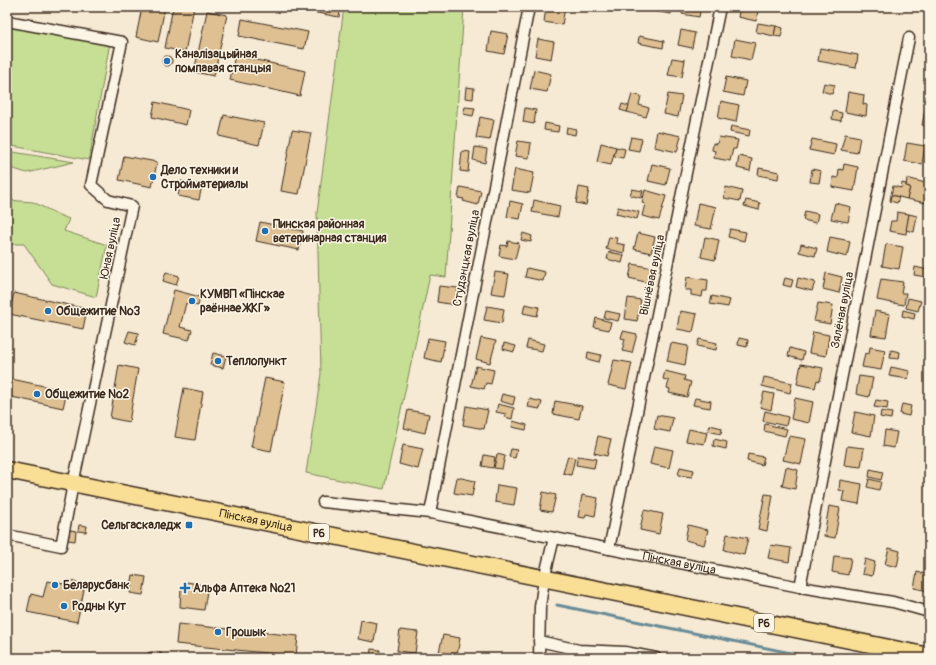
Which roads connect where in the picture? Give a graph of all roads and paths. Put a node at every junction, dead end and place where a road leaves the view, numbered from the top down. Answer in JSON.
{"nodes":[{"id":1,"x":529,"y":7,"type":"edge"},
{"id":2,"x":720,"y":7,"type":"edge"},
{"id":3,"x":7,"y":21,"type":"edge"},
{"id":4,"x":909,"y":38,"type":"dead end"},
{"id":5,"x":7,"y":470,"type":"edge"},
{"id":6,"x":73,"y":484,"type":"junction"},
{"id":7,"x":323,"y":502,"type":"dead end"},
{"id":8,"x":430,"y":513,"type":"junction"},
{"id":9,"x":7,"y":535,"type":"edge"},
{"id":10,"x":554,"y":538,"type":"junction"},
{"id":11,"x":609,"y":549,"type":"junction"},
{"id":12,"x":544,"y":579,"type":"junction"},
{"id":13,"x":800,"y":587,"type":"junction"},
{"id":14,"x":929,"y":612,"type":"edge"},
{"id":15,"x":539,"y":640,"type":"junction"},
{"id":16,"x":929,"y":656,"type":"edge"},
{"id":17,"x":539,"y":658,"type":"edge"},
{"id":18,"x":656,"y":658,"type":"edge"}],
"edges":[{"from":1,"to":8,"type":"street","name":"Студэнцкая вуліца"},
{"from":2,"to":11,"type":"street","name":"Вішнёвая вуліца"},
{"from":3,"to":6,"type":"street","name":"Юная вуліца"},
{"from":4,"to":13,"type":"street","name":"Зялёная вуліца"},
{"from":5,"to":6,"type":"main road","name":"Пінская вуліца","number":"Р6"},
{"from":6,"to":9,"type":"street"},
{"from":6,"to":12,"type":"main road","name":"Пінская вуліца","number":"Р6"},
{"from":7,"to":8,"type":"street","name":"Пінская вуліца"},
{"from":8,"to":10,"type":"street","name":"Пінская вуліца"},
{"from":10,"to":11,"type":"street","name":"Пінская вуліца"},
{"from":10,"to":12,"type":"street"},
{"from":11,"to":13,"type":"street","name":"Пінская вуліца"},
{"from":12,"to":15,"type":"street"},
{"from":12,"to":16,"type":"main road","name":"Пінская вуліца","number":"Р6"},
{"from":13,"to":14,"type":"street","name":"Пінская вуліца"},
{"from":15,"to":17,"type":"street"},
{"from":15,"to":18,"type":"street"}]}
